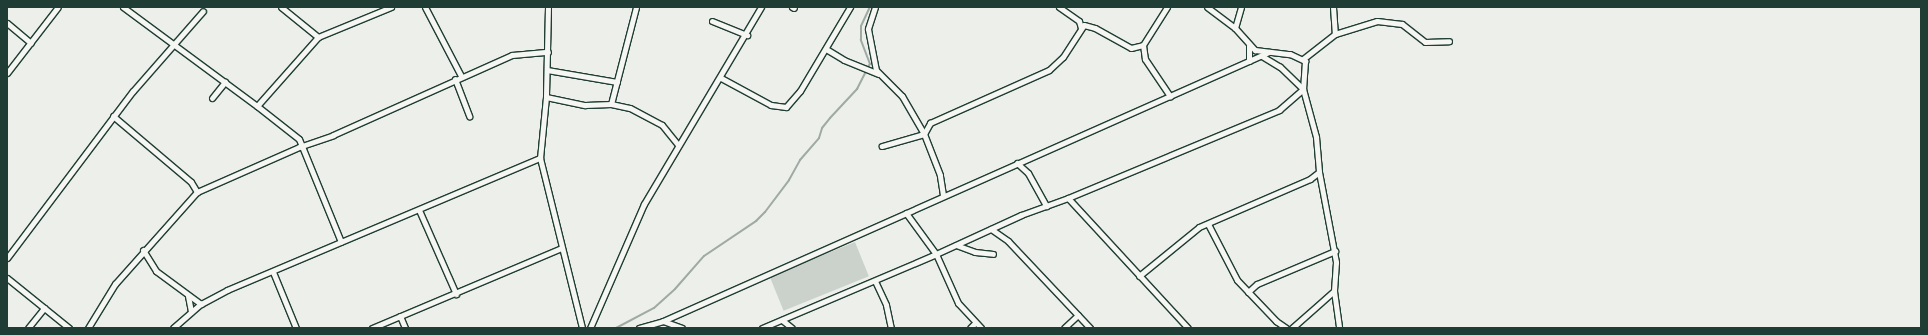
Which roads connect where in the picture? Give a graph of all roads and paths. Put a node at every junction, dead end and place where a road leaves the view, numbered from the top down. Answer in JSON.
{"nodes":[{"id":1,"x":58,"y":7,"type":"edge"},
{"id":2,"x":123,"y":7,"type":"edge"},
{"id":3,"x":281,"y":7,"type":"edge"},
{"id":4,"x":391,"y":7,"type":"edge"},
{"id":5,"x":425,"y":7,"type":"edge"},
{"id":6,"x":548,"y":7,"type":"edge"},
{"id":7,"x":636,"y":7,"type":"edge"},
{"id":8,"x":761,"y":7,"type":"edge"},
{"id":9,"x":850,"y":7,"type":"edge"},
{"id":10,"x":875,"y":7,"type":"edge"},
{"id":11,"x":1059,"y":7,"type":"edge"},
{"id":12,"x":1167,"y":7,"type":"edge"},
{"id":13,"x":1207,"y":7,"type":"edge"},
{"id":14,"x":1241,"y":7,"type":"edge"},
{"id":15,"x":1333,"y":7,"type":"edge"},
{"id":16,"x":203,"y":11,"type":"dead end"},
{"id":17,"x":712,"y":21,"type":"dead end"},
{"id":18,"x":7,"y":23,"type":"edge"},
{"id":19,"x":1081,"y":28,"type":"junction"},
{"id":20,"x":1235,"y":28,"type":"junction"},
{"id":21,"x":1335,"y":34,"type":"junction"},
{"id":22,"x":747,"y":35,"type":"junction"},
{"id":23,"x":318,"y":37,"type":"junction"},
{"id":24,"x":1449,"y":41,"type":"dead end"},
{"id":25,"x":31,"y":43,"type":"junction"},
{"id":26,"x":172,"y":45,"type":"junction"},
{"id":27,"x":1143,"y":45,"type":"junction"},
{"id":28,"x":1249,"y":45,"type":"junction"},
{"id":29,"x":826,"y":49,"type":"junction"},
{"id":30,"x":548,"y":52,"type":"junction"},
{"id":31,"x":1269,"y":52,"type":"junction"},
{"id":32,"x":1262,"y":56,"type":"junction"},
{"id":33,"x":1303,"y":59,"type":"junction"},
{"id":34,"x":1249,"y":61,"type":"junction"},
{"id":35,"x":547,"y":70,"type":"junction"},
{"id":36,"x":7,"y":73,"type":"edge"},
{"id":37,"x":878,"y":74,"type":"junction"},
{"id":38,"x":461,"y":76,"type":"junction"},
{"id":39,"x":721,"y":78,"type":"junction"},
{"id":40,"x":455,"y":79,"type":"junction"},
{"id":41,"x":225,"y":82,"type":"junction"},
{"id":42,"x":617,"y":82,"type":"junction"},
{"id":43,"x":1303,"y":89,"type":"junction"},
{"id":44,"x":1170,"y":96,"type":"junction"},
{"id":45,"x":546,"y":97,"type":"junction"},
{"id":46,"x":212,"y":98,"type":"dead end"},
{"id":47,"x":611,"y":104,"type":"junction"},
{"id":48,"x":258,"y":106,"type":"junction"},
{"id":49,"x":113,"y":116,"type":"junction"},
{"id":50,"x":470,"y":116,"type":"dead end"},
{"id":51,"x":924,"y":134,"type":"junction"},
{"id":52,"x":303,"y":145,"type":"junction"},
{"id":53,"x":678,"y":145,"type":"junction"},
{"id":54,"x":882,"y":146,"type":"dead end"},
{"id":55,"x":540,"y":158,"type":"junction"},
{"id":56,"x":1017,"y":162,"type":"junction"},
{"id":57,"x":1319,"y":172,"type":"junction"},
{"id":58,"x":196,"y":192,"type":"junction"},
{"id":59,"x":943,"y":195,"type":"junction"},
{"id":60,"x":1068,"y":198,"type":"junction"},
{"id":61,"x":1046,"y":206,"type":"junction"},
{"id":62,"x":419,"y":210,"type":"junction"},
{"id":63,"x":906,"y":213,"type":"junction"},
{"id":64,"x":1208,"y":224,"type":"junction"},
{"id":65,"x":991,"y":229,"type":"junction"},
{"id":66,"x":341,"y":242,"type":"junction"},
{"id":67,"x":956,"y":245,"type":"junction"},
{"id":68,"x":561,"y":248,"type":"junction"},
{"id":69,"x":143,"y":250,"type":"junction"},
{"id":70,"x":1335,"y":251,"type":"junction"},
{"id":71,"x":936,"y":254,"type":"junction"},
{"id":72,"x":993,"y":254,"type":"dead end"},
{"id":73,"x":7,"y":258,"type":"edge"},
{"id":74,"x":273,"y":272,"type":"junction"},
{"id":75,"x":1140,"y":276,"type":"junction"},
{"id":76,"x":7,"y":278,"type":"edge"},
{"id":77,"x":875,"y":281,"type":"junction"},
{"id":78,"x":1334,"y":291,"type":"junction"},
{"id":79,"x":1248,"y":292,"type":"junction"},
{"id":80,"x":456,"y":294,"type":"junction"},
{"id":81,"x":188,"y":296,"type":"junction"},
{"id":82,"x":201,"y":304,"type":"junction"},
{"id":83,"x":44,"y":308,"type":"junction"},
{"id":84,"x":191,"y":312,"type":"junction"},
{"id":85,"x":1078,"y":315,"type":"junction"},
{"id":86,"x":400,"y":316,"type":"junction"},
{"id":87,"x":782,"y":320,"type":"junction"},
{"id":88,"x":663,"y":321,"type":"junction"},
{"id":89,"x":975,"y":323,"type":"junction"},
{"id":90,"x":28,"y":328,"type":"edge"},
{"id":91,"x":69,"y":328,"type":"edge"},
{"id":92,"x":88,"y":328,"type":"edge"},
{"id":93,"x":173,"y":328,"type":"edge"},
{"id":94,"x":296,"y":328,"type":"edge"},
{"id":95,"x":372,"y":328,"type":"edge"},
{"id":96,"x":405,"y":328,"type":"edge"},
{"id":97,"x":582,"y":328,"type":"edge"},
{"id":98,"x":590,"y":328,"type":"edge"},
{"id":99,"x":639,"y":328,"type":"edge"},
{"id":100,"x":682,"y":328,"type":"edge"},
{"id":101,"x":762,"y":328,"type":"edge"},
{"id":102,"x":792,"y":328,"type":"edge"},
{"id":103,"x":891,"y":328,"type":"edge"},
{"id":104,"x":970,"y":328,"type":"edge"},
{"id":105,"x":981,"y":328,"type":"edge"},
{"id":106,"x":1064,"y":328,"type":"edge"},
{"id":107,"x":1090,"y":328,"type":"edge"},
{"id":108,"x":1188,"y":328,"type":"edge"},
{"id":109,"x":1286,"y":328,"type":"edge"},
{"id":110,"x":1292,"y":328,"type":"edge"},
{"id":111,"x":1340,"y":328,"type":"edge"}],
"edges":[{"from":1,"to":25,"type":"street"},
{"from":2,"to":26,"type":"street"},
{"from":3,"to":23,"type":"street"},
{"from":4,"to":23,"type":"street"},
{"from":5,"to":38,"type":"street"},
{"from":6,"to":30,"type":"street"},
{"from":7,"to":42,"type":"street"},
{"from":8,"to":22,"type":"street"},
{"from":9,"to":29,"type":"street"},
{"from":10,"to":37,"type":"street"},
{"from":11,"to":19,"type":"street"},
{"from":12,"to":27,"type":"street"},
{"from":13,"to":20,"type":"street"},
{"from":14,"to":20,"type":"street"},
{"from":15,"to":21,"type":"street"},
{"from":16,"to":26,"type":"street"},
{"from":17,"to":22,"type":"street"},
{"from":18,"to":25,"type":"street"},
{"from":19,"to":27,"type":"street"},
{"from":19,"to":51,"type":"street"},
{"from":20,"to":28,"type":"street"},
{"from":21,"to":24,"type":"street"},
{"from":21,"to":33,"type":"street"},
{"from":22,"to":39,"type":"street"},
{"from":23,"to":48,"type":"street"},
{"from":25,"to":36,"type":"street"},
{"from":26,"to":41,"type":"street"},
{"from":26,"to":49,"type":"street"},
{"from":27,"to":44,"type":"street"},
{"from":28,"to":31,"type":"street"},
{"from":28,"to":34,"type":"street"},
{"from":29,"to":37,"type":"street"},
{"from":29,"to":39,"type":"street"},
{"from":30,"to":35,"type":"street"},
{"from":30,"to":38,"type":"street"},
{"from":31,"to":32,"type":"street"},
{"from":31,"to":33,"type":"street"},
{"from":32,"to":34,"type":"street"},
{"from":32,"to":43,"type":"street"},
{"from":33,"to":43,"type":"street"},
{"from":34,"to":44,"type":"street"},
{"from":35,"to":42,"type":"street"},
{"from":35,"to":45,"type":"street"},
{"from":37,"to":51,"type":"street"},
{"from":38,"to":40,"type":"street"},
{"from":39,"to":53,"type":"street"},
{"from":40,"to":50,"type":"street"},
{"from":40,"to":52,"type":"street"},
{"from":41,"to":46,"type":"street"},
{"from":41,"to":48,"type":"street"},
{"from":42,"to":47,"type":"street"},
{"from":43,"to":57,"type":"street"},
{"from":43,"to":60,"type":"street"},
{"from":44,"to":56,"type":"street"},
{"from":45,"to":47,"type":"street"},
{"from":45,"to":55,"type":"street"},
{"from":47,"to":53,"type":"street"},
{"from":48,"to":52,"type":"street"},
{"from":49,"to":58,"type":"street"},
{"from":49,"to":73,"type":"street"},
{"from":51,"to":54,"type":"street"},
{"from":51,"to":59,"type":"street"},
{"from":52,"to":58,"type":"street"},
{"from":52,"to":66,"type":"street"},
{"from":53,"to":98,"type":"street"},
{"from":55,"to":62,"type":"street"},
{"from":55,"to":68,"type":"street"},
{"from":56,"to":59,"type":"street"},
{"from":56,"to":61,"type":"street"},
{"from":57,"to":64,"type":"street"},
{"from":57,"to":70,"type":"street"},
{"from":58,"to":69,"type":"street"},
{"from":59,"to":63,"type":"street"},
{"from":60,"to":61,"type":"street"},
{"from":60,"to":75,"type":"street"},
{"from":61,"to":65,"type":"street"},
{"from":62,"to":66,"type":"street"},
{"from":62,"to":80,"type":"street"},
{"from":63,"to":71,"type":"street"},
{"from":63,"to":88,"type":"street"},
{"from":64,"to":75,"type":"street"},
{"from":64,"to":79,"type":"street"},
{"from":65,"to":67,"type":"street"},
{"from":65,"to":85,"type":"street"},
{"from":66,"to":74,"type":"street"},
{"from":67,"to":71,"type":"street"},
{"from":67,"to":72,"type":"street"},
{"from":68,"to":80,"type":"street"},
{"from":68,"to":97,"type":"street"},
{"from":69,"to":81,"type":"street"},
{"from":69,"to":92,"type":"street"},
{"from":70,"to":78,"type":"street"},
{"from":70,"to":79,"type":"street"},
{"from":71,"to":77,"type":"street"},
{"from":71,"to":89,"type":"street"},
{"from":74,"to":82,"type":"street"},
{"from":74,"to":94,"type":"street"},
{"from":75,"to":108,"type":"street"},
{"from":76,"to":83,"type":"street"},
{"from":77,"to":87,"type":"street"},
{"from":77,"to":103,"type":"street"},
{"from":78,"to":110,"type":"street"},
{"from":78,"to":111,"type":"street"},
{"from":79,"to":109,"type":"street"},
{"from":80,"to":86,"type":"street"},
{"from":81,"to":82,"type":"street"},
{"from":81,"to":84,"type":"street"},
{"from":82,"to":84,"type":"street"},
{"from":83,"to":90,"type":"street"},
{"from":83,"to":91,"type":"street"},
{"from":84,"to":93,"type":"street"},
{"from":85,"to":106,"type":"street"},
{"from":85,"to":107,"type":"street"},
{"from":86,"to":95,"type":"street"},
{"from":86,"to":96,"type":"street"},
{"from":87,"to":101,"type":"street"},
{"from":87,"to":102,"type":"street"},
{"from":88,"to":99,"type":"street"},
{"from":88,"to":100,"type":"street"},
{"from":89,"to":104,"type":"street"},
{"from":89,"to":105,"type":"street"}]}
